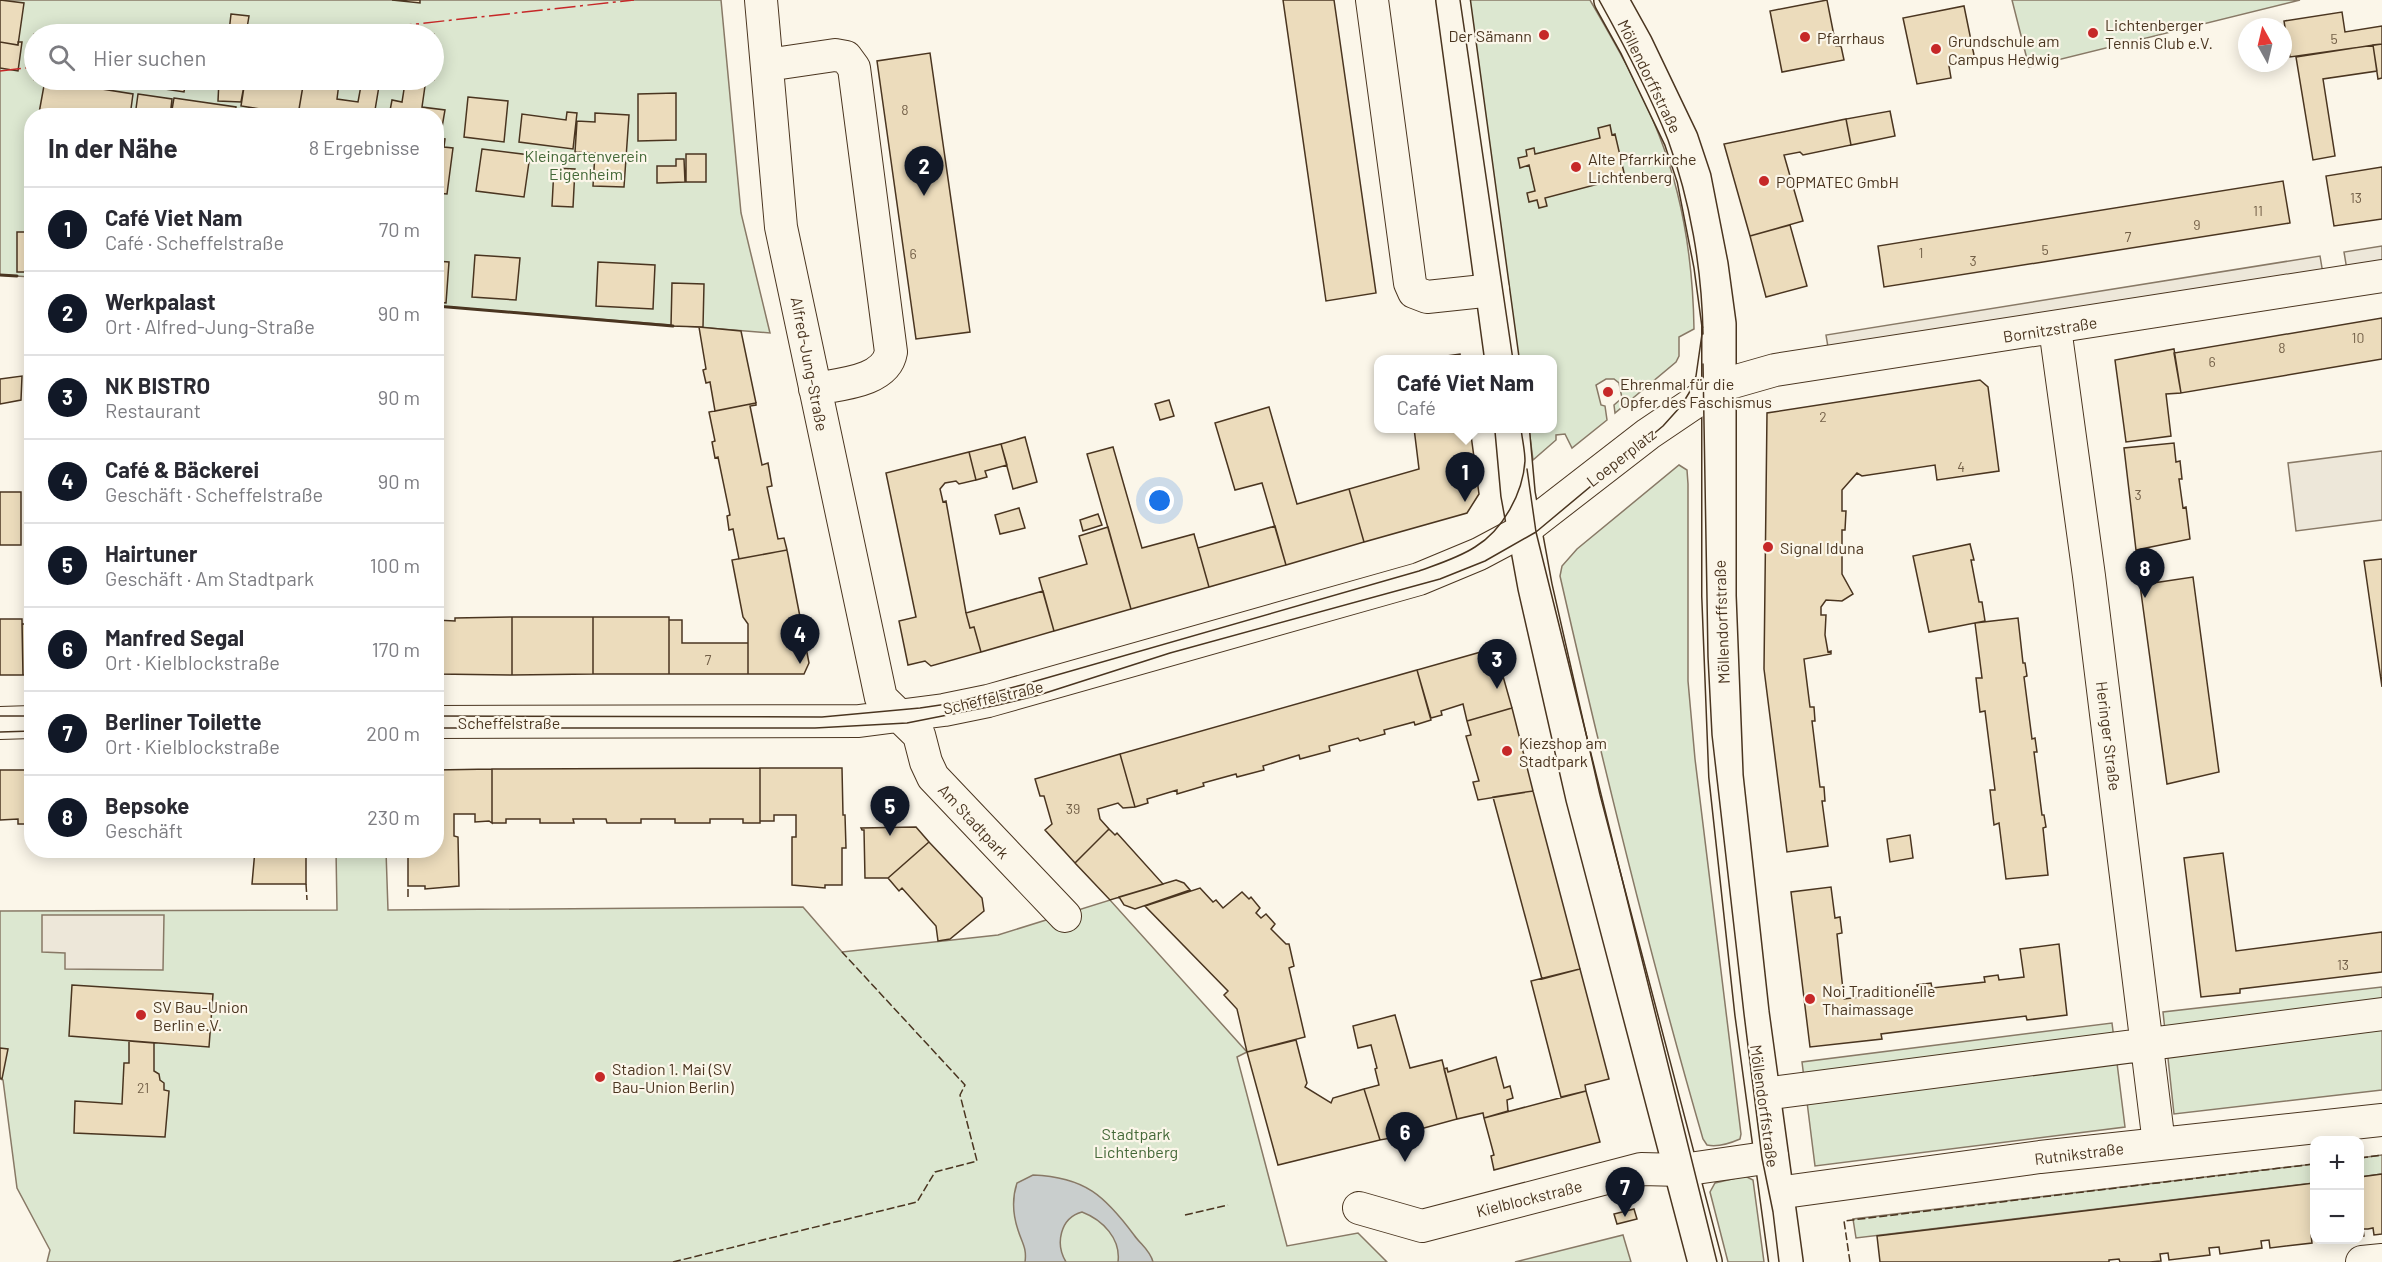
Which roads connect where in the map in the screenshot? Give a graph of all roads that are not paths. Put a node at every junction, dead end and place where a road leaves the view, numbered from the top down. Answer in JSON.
{"nodes":[{"id":1,"x":761,"y":0,"type":"edge"},
{"id":2,"x":1372,"y":0,"type":"edge"},
{"id":3,"x":1453,"y":0,"type":"edge"},
{"id":4,"x":1611,"y":0,"type":"edge"},
{"id":5,"x":767,"y":65,"type":"junction"},
{"id":6,"x":2382,"y":276,"type":"edge"},
{"id":7,"x":1493,"y":290,"type":"junction"},
{"id":8,"x":2055,"y":328,"type":"junction"},
{"id":9,"x":1502,"y":355,"type":"edge"},
{"id":10,"x":1719,"y":386,"type":"junction"},
{"id":11,"x":815,"y":389,"type":"junction"},
{"id":12,"x":1512,"y":433,"type":"edge"},
{"id":13,"x":1524,"y":530,"type":"junction"},
{"id":14,"x":900,"y":716,"type":"junction"},
{"id":15,"x":24,"y":722,"type":"edge"},
{"id":16,"x":444,"y":722,"type":"edge"},
{"id":17,"x":0,"y":723,"type":"edge"},
{"id":18,"x":1065,"y":916,"type":"dead end"},
{"id":19,"x":2382,"y":1014,"type":"edge"},
{"id":20,"x":2147,"y":1043,"type":"junction"},
{"id":21,"x":1763,"y":1094,"type":"junction"},
{"id":22,"x":2382,"y":1120,"type":"edge"},
{"id":23,"x":2159,"y":1144,"type":"junction"},
{"id":24,"x":1772,"y":1157,"type":"junction"},
{"id":25,"x":1682,"y":1170,"type":"junction"},
{"id":26,"x":1777,"y":1193,"type":"junction"},
{"id":27,"x":1359,"y":1208,"type":"dead end"},
{"id":28,"x":2382,"y":1260,"type":"edge"},
{"id":29,"x":1705,"y":1262,"type":"edge"},
{"id":30,"x":1786,"y":1262,"type":"edge"},
{"id":31,"x":2362,"y":1262,"type":"edge"}],
"edges":[{"from":1,"to":5,"type":"street","name":"Alfred-Jung-Straße"},
{"from":2,"to":7,"type":"street"},
{"from":3,"to":7,"type":"main road"},
{"from":4,"to":10,"type":"main road","name":"Möllendorffstraße"},
{"from":5,"to":11,"type":"street","name":"Alfred-Jung-Straße"},
{"from":5,"to":11,"type":"street"},
{"from":6,"to":8,"type":"street","name":"Bornitzstraße"},
{"from":7,"to":9,"type":"main road"},
{"from":8,"to":10,"type":"street","name":"Bornitzstraße"},
{"from":8,"to":20,"type":"street","name":"Heringer Straße"},
{"from":10,"to":13,"type":"street","name":"Loeperplatz"},
{"from":10,"to":21,"type":"main road","name":"Möllendorffstraße"},
{"from":11,"to":14,"type":"street","name":"Alfred-Jung-Straße"},
{"from":12,"to":13,"type":"main road"},
{"from":13,"to":14,"type":"street","name":"Scheffelstraße"},
{"from":13,"to":25,"type":"main road"},
{"from":14,"to":16,"type":"street","name":"Scheffelstraße"},
{"from":14,"to":18,"type":"street","name":"Am Stadtpark"},
{"from":15,"to":17,"type":"street"},
{"from":19,"to":20,"type":"street"},
{"from":20,"to":21,"type":"street"},
{"from":20,"to":23,"type":"street","name":"Heringer Straße"},
{"from":21,"to":24,"type":"main road","name":"Möllendorffstraße"},
{"from":22,"to":23,"type":"street","name":"Rutnikstraße"},
{"from":23,"to":26,"type":"street","name":"Rutnikstraße"},
{"from":24,"to":25,"type":"street","name":"Kielblockstraße"},
{"from":24,"to":26,"type":"main road","name":"Möllendorffstraße"},
{"from":25,"to":27,"type":"street","name":"Kielblockstraße"},
{"from":25,"to":29,"type":"main road"},
{"from":26,"to":30,"type":"main road","name":"Möllendorffstraße"},
{"from":28,"to":31,"type":"street"}]}
